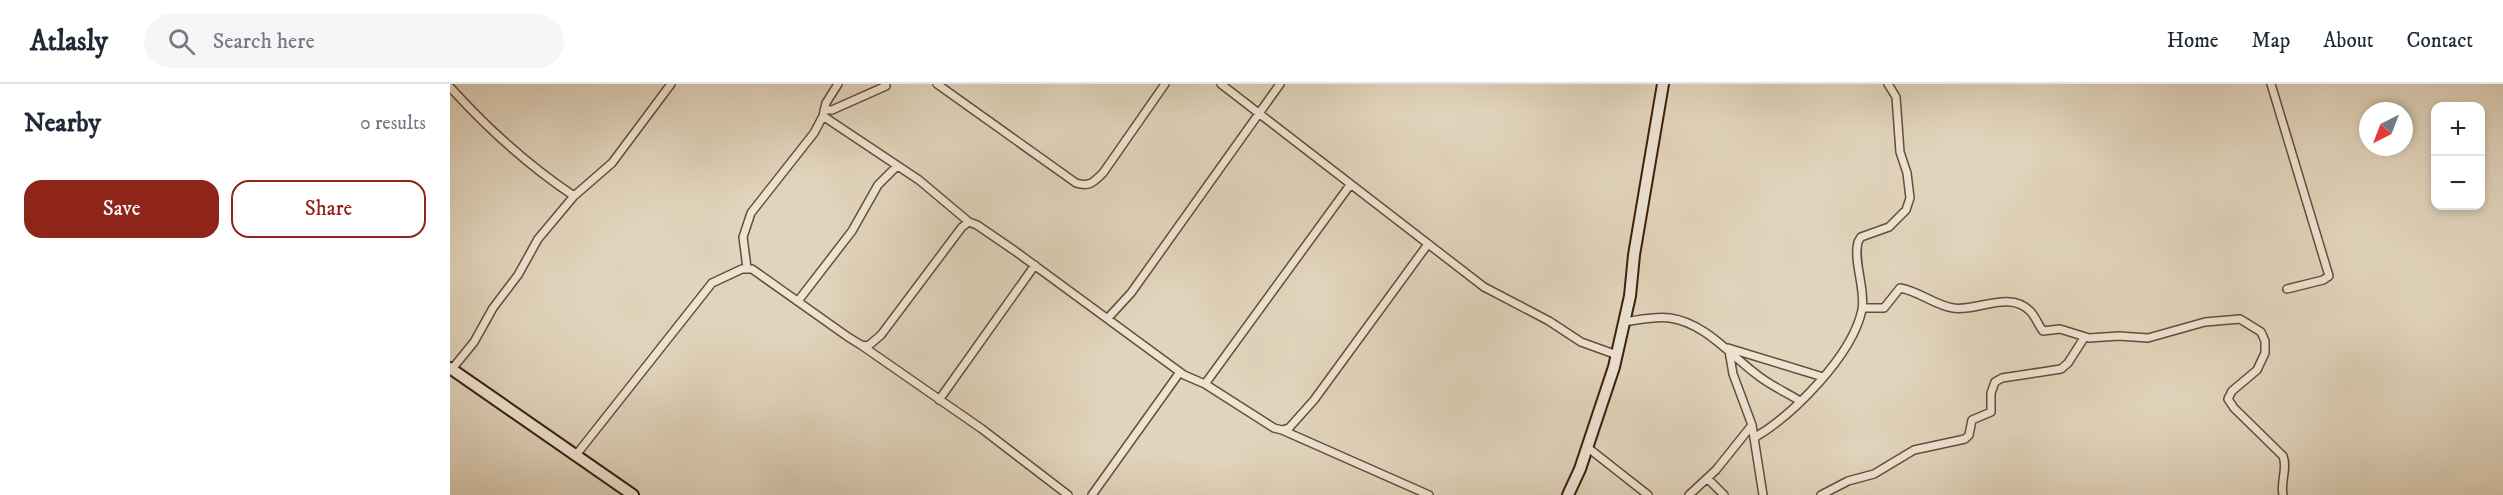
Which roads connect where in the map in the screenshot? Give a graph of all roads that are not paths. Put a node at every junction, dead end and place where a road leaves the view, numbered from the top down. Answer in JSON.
{"nodes":[{"id":1,"x":671,"y":84,"type":"edge"},
{"id":2,"x":838,"y":84,"type":"edge"},
{"id":3,"x":937,"y":84,"type":"edge"},
{"id":4,"x":1165,"y":84,"type":"edge"},
{"id":5,"x":1221,"y":84,"type":"edge"},
{"id":6,"x":1280,"y":84,"type":"edge"},
{"id":7,"x":1663,"y":84,"type":"edge"},
{"id":8,"x":1888,"y":84,"type":"edge"},
{"id":9,"x":2271,"y":84,"type":"edge"},
{"id":10,"x":886,"y":86,"type":"dead end"},
{"id":11,"x":450,"y":87,"type":"edge"},
{"id":12,"x":824,"y":113,"type":"junction"},
{"id":13,"x":1259,"y":114,"type":"junction"},
{"id":14,"x":897,"y":166,"type":"junction"},
{"id":15,"x":1350,"y":185,"type":"junction"},
{"id":16,"x":574,"y":196,"type":"junction"},
{"id":17,"x":969,"y":222,"type":"junction"},
{"id":18,"x":1428,"y":244,"type":"junction"},
{"id":19,"x":1035,"y":265,"type":"junction"},
{"id":20,"x":747,"y":268,"type":"junction"},
{"id":21,"x":2288,"y":289,"type":"dead end"},
{"id":22,"x":798,"y":301,"type":"junction"},
{"id":23,"x":1863,"y":308,"type":"junction"},
{"id":24,"x":1108,"y":318,"type":"junction"},
{"id":25,"x":1624,"y":322,"type":"junction"},
{"id":26,"x":2084,"y":338,"type":"junction"},
{"id":27,"x":861,"y":345,"type":"junction"},
{"id":28,"x":1727,"y":349,"type":"junction"},
{"id":29,"x":1617,"y":355,"type":"junction"},
{"id":30,"x":451,"y":368,"type":"edge"},
{"id":31,"x":1180,"y":372,"type":"junction"},
{"id":32,"x":1822,"y":377,"type":"junction"},
{"id":33,"x":1205,"y":384,"type":"junction"},
{"id":34,"x":939,"y":400,"type":"junction"},
{"id":35,"x":1800,"y":401,"type":"junction"},
{"id":36,"x":1752,"y":425,"type":"junction"},
{"id":37,"x":1282,"y":430,"type":"junction"},
{"id":38,"x":1754,"y":438,"type":"junction"},
{"id":39,"x":1587,"y":447,"type":"junction"},
{"id":40,"x":576,"y":455,"type":"junction"},
{"id":41,"x":1708,"y":478,"type":"junction"},
{"id":42,"x":633,"y":495,"type":"edge"},
{"id":43,"x":1068,"y":495,"type":"edge"},
{"id":44,"x":1092,"y":495,"type":"edge"},
{"id":45,"x":1429,"y":495,"type":"edge"},
{"id":46,"x":1568,"y":495,"type":"edge"},
{"id":47,"x":1648,"y":495,"type":"edge"},
{"id":48,"x":1689,"y":495,"type":"edge"},
{"id":49,"x":1724,"y":495,"type":"edge"},
{"id":50,"x":1762,"y":495,"type":"edge"},
{"id":51,"x":1821,"y":495,"type":"edge"},
{"id":52,"x":2283,"y":495,"type":"edge"}],
"edges":[{"from":1,"to":16,"type":"street"},
{"from":2,"to":12,"type":"street"},
{"from":3,"to":4,"type":"street"},
{"from":5,"to":13,"type":"street"},
{"from":6,"to":13,"type":"street"},
{"from":7,"to":25,"type":"street"},
{"from":8,"to":23,"type":"street"},
{"from":9,"to":21,"type":"street"},
{"from":10,"to":12,"type":"street"},
{"from":11,"to":16,"type":"street"},
{"from":12,"to":14,"type":"street"},
{"from":12,"to":20,"type":"street"},
{"from":13,"to":15,"type":"street"},
{"from":13,"to":24,"type":"street"},
{"from":14,"to":17,"type":"street"},
{"from":14,"to":22,"type":"street"},
{"from":15,"to":18,"type":"street"},
{"from":15,"to":33,"type":"street"},
{"from":16,"to":30,"type":"street"},
{"from":17,"to":19,"type":"street"},
{"from":17,"to":27,"type":"street"},
{"from":18,"to":29,"type":"street"},
{"from":18,"to":37,"type":"street"},
{"from":19,"to":24,"type":"street"},
{"from":19,"to":34,"type":"street"},
{"from":20,"to":22,"type":"street"},
{"from":20,"to":40,"type":"street"},
{"from":22,"to":27,"type":"street"},
{"from":23,"to":26,"type":"street"},
{"from":23,"to":32,"type":"street"},
{"from":24,"to":31,"type":"street"},
{"from":25,"to":28,"type":"street"},
{"from":25,"to":29,"type":"street"},
{"from":26,"to":51,"type":"street"},
{"from":26,"to":52,"type":"street"},
{"from":27,"to":34,"type":"street"},
{"from":28,"to":32,"type":"street"},
{"from":28,"to":35,"type":"street"},
{"from":28,"to":36,"type":"street"},
{"from":29,"to":39,"type":"street"},
{"from":30,"to":40,"type":"street"},
{"from":31,"to":33,"type":"street"},
{"from":31,"to":44,"type":"street"},
{"from":32,"to":35,"type":"street"},
{"from":33,"to":37,"type":"street"},
{"from":34,"to":43,"type":"street"},
{"from":35,"to":38,"type":"street"},
{"from":36,"to":38,"type":"street"},
{"from":36,"to":41,"type":"street"},
{"from":37,"to":45,"type":"street"},
{"from":38,"to":50,"type":"street"},
{"from":39,"to":46,"type":"street"},
{"from":39,"to":47,"type":"street"},
{"from":40,"to":42,"type":"street"},
{"from":41,"to":48,"type":"street"},
{"from":41,"to":49,"type":"street"}]}
